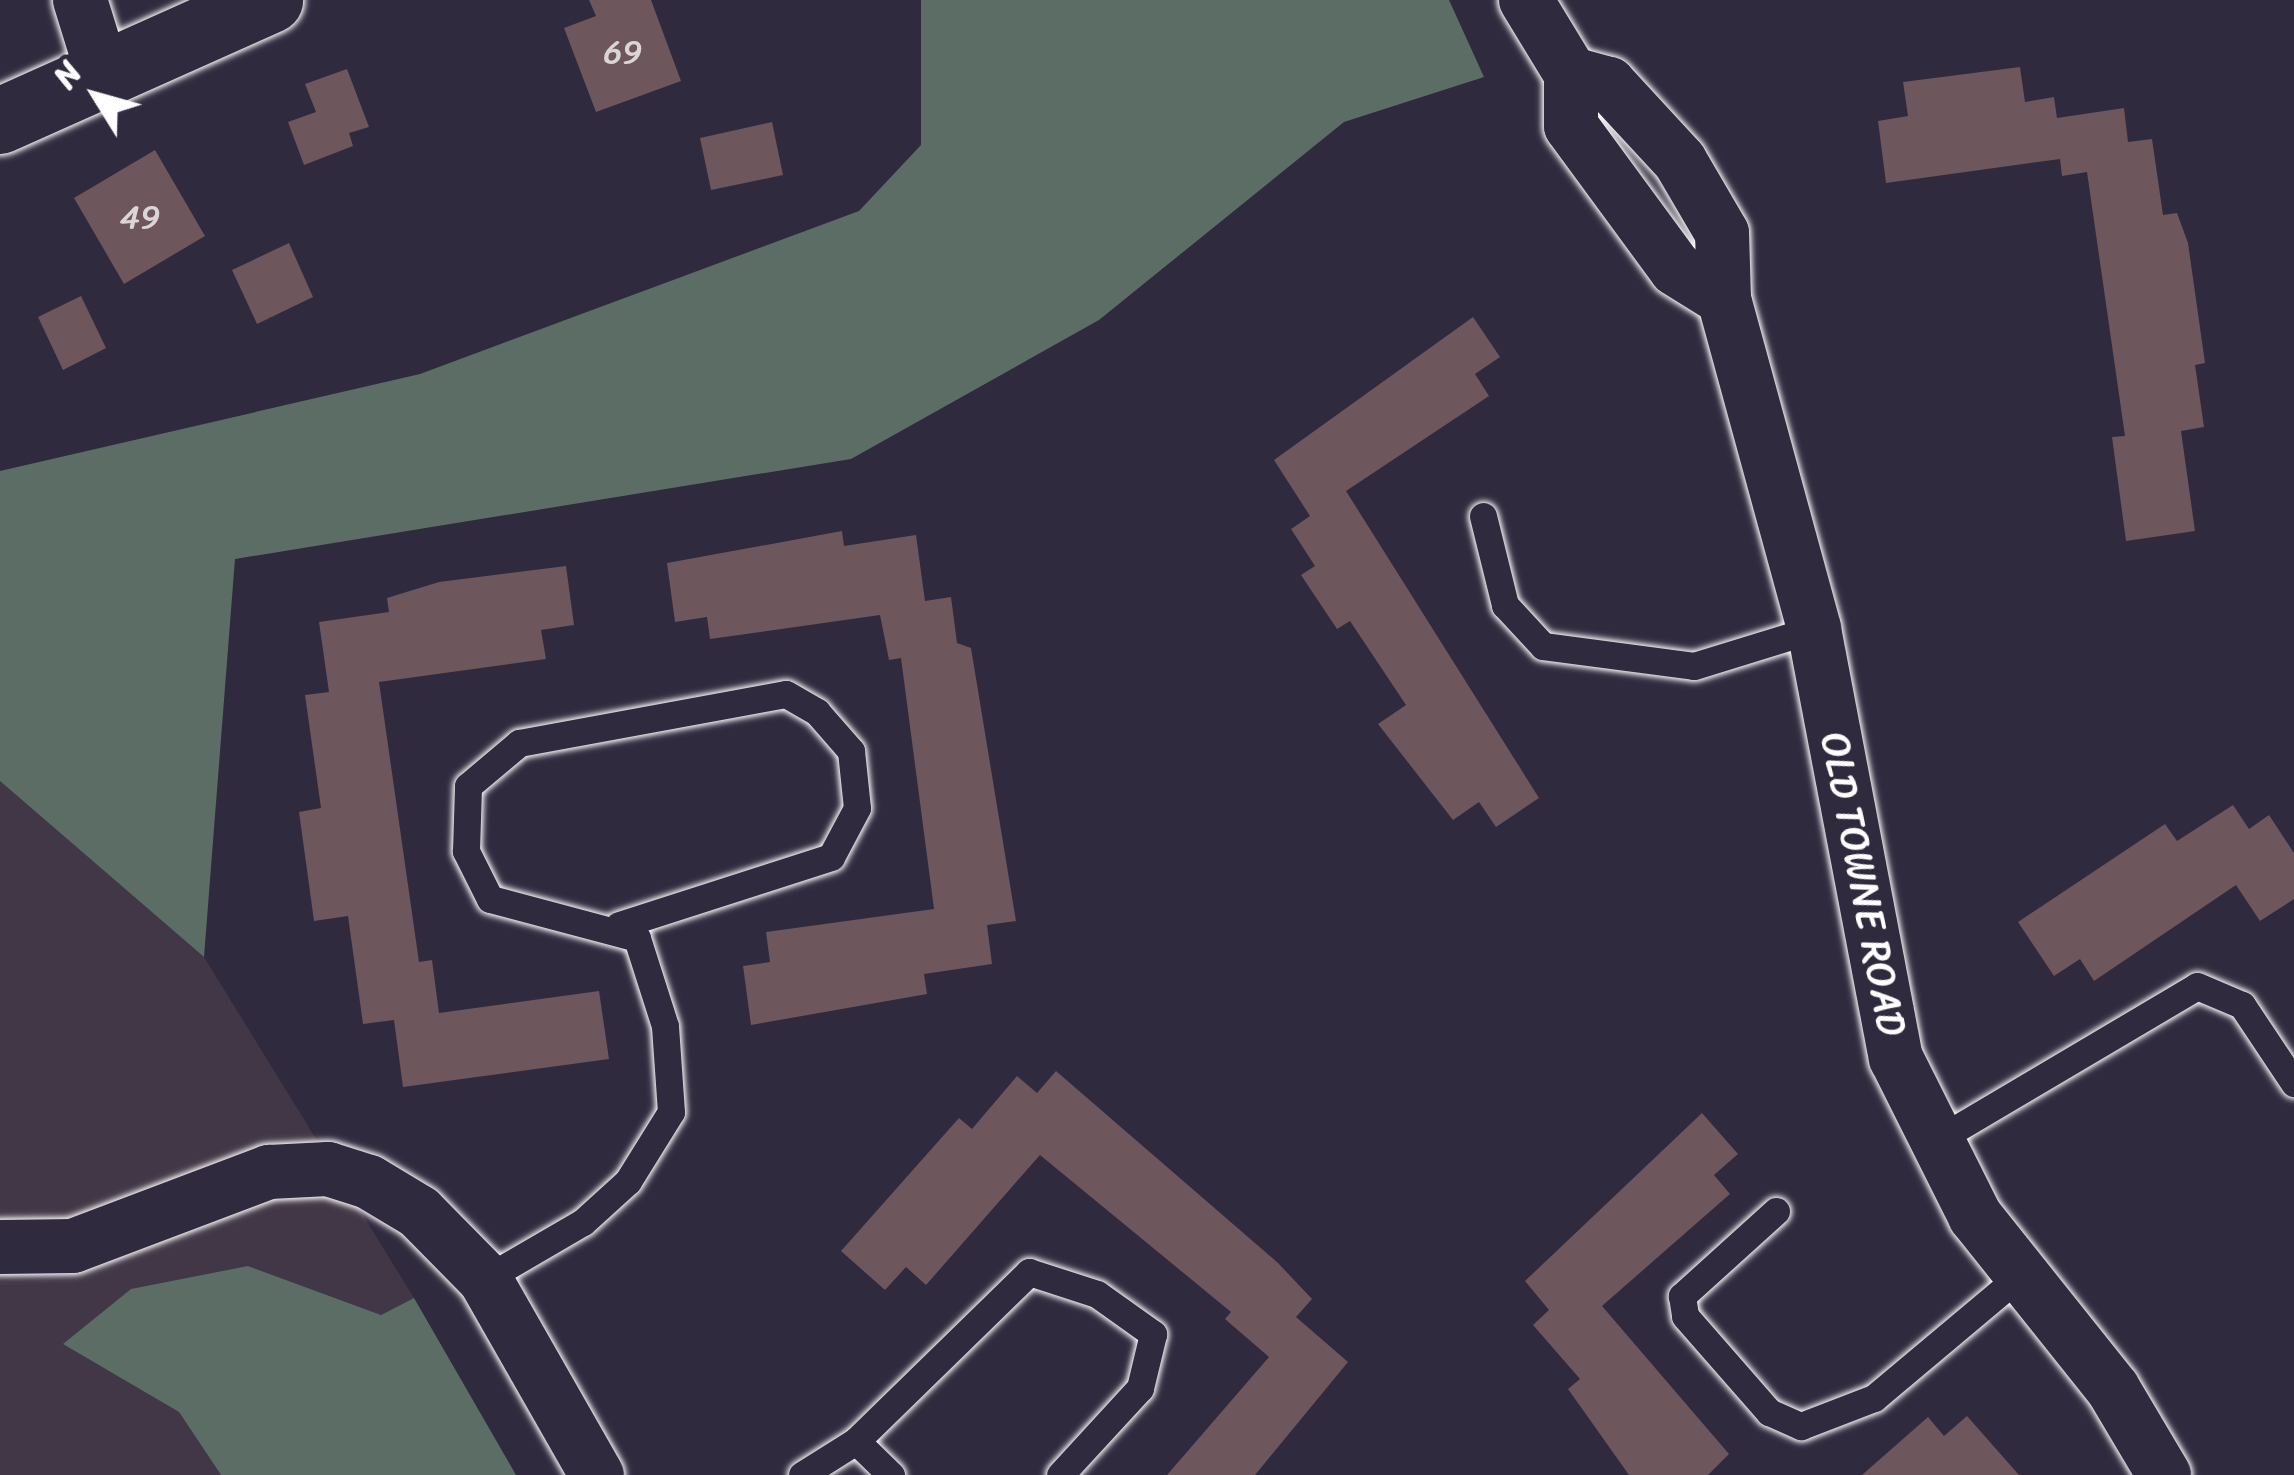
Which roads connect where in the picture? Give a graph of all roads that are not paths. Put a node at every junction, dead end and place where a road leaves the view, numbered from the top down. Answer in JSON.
{"nodes":[{"id":1,"x":80,"y":0,"type":"edge"},
{"id":2,"x":270,"y":0,"type":"edge"},
{"id":3,"x":1526,"y":0,"type":"edge"},
{"id":4,"x":103,"y":71,"type":"junction"},
{"id":5,"x":0,"y":121,"type":"edge"},
{"id":6,"x":1483,"y":516,"type":"dead end"},
{"id":7,"x":1814,"y":629,"type":"junction"},
{"id":8,"x":619,"y":925,"type":"junction"},
{"id":9,"x":2294,"y":1083,"type":"edge"},
{"id":10,"x":1932,"y":1143,"type":"junction"},
{"id":11,"x":1776,"y":1211,"type":"dead end"},
{"id":12,"x":0,"y":1247,"type":"edge"},
{"id":13,"x":2022,"y":1274,"type":"junction"},
{"id":14,"x":485,"y":1279,"type":"junction"},
{"id":15,"x":856,"y":1441,"type":"junction"},
{"id":16,"x":598,"y":1475,"type":"edge"},
{"id":17,"x":802,"y":1475,"type":"edge"},
{"id":18,"x":891,"y":1475,"type":"edge"},
{"id":19,"x":1060,"y":1475,"type":"edge"},
{"id":20,"x":2164,"y":1475,"type":"edge"}],
"edges":[{"from":1,"to":4,"type":"street"},
{"from":2,"to":4,"type":"street"},
{"from":3,"to":7,"type":"street","name":"OLD TOWNE ROAD"},
{"from":4,"to":5,"type":"street"},
{"from":6,"to":7,"type":"lane"},
{"from":7,"to":10,"type":"street","name":"OLD TOWNE ROAD"},
{"from":8,"to":8,"type":"lane"},
{"from":8,"to":14,"type":"lane"},
{"from":9,"to":10,"type":"lane"},
{"from":10,"to":13,"type":"street","name":"OLD TOWNE ROAD"},
{"from":11,"to":13,"type":"lane"},
{"from":12,"to":14,"type":"street"},
{"from":13,"to":20,"type":"street","name":"OLD TOWNE ROAD"},
{"from":14,"to":16,"type":"street"},
{"from":15,"to":17,"type":"lane"},
{"from":15,"to":18,"type":"lane"},
{"from":15,"to":19,"type":"lane"}]}
